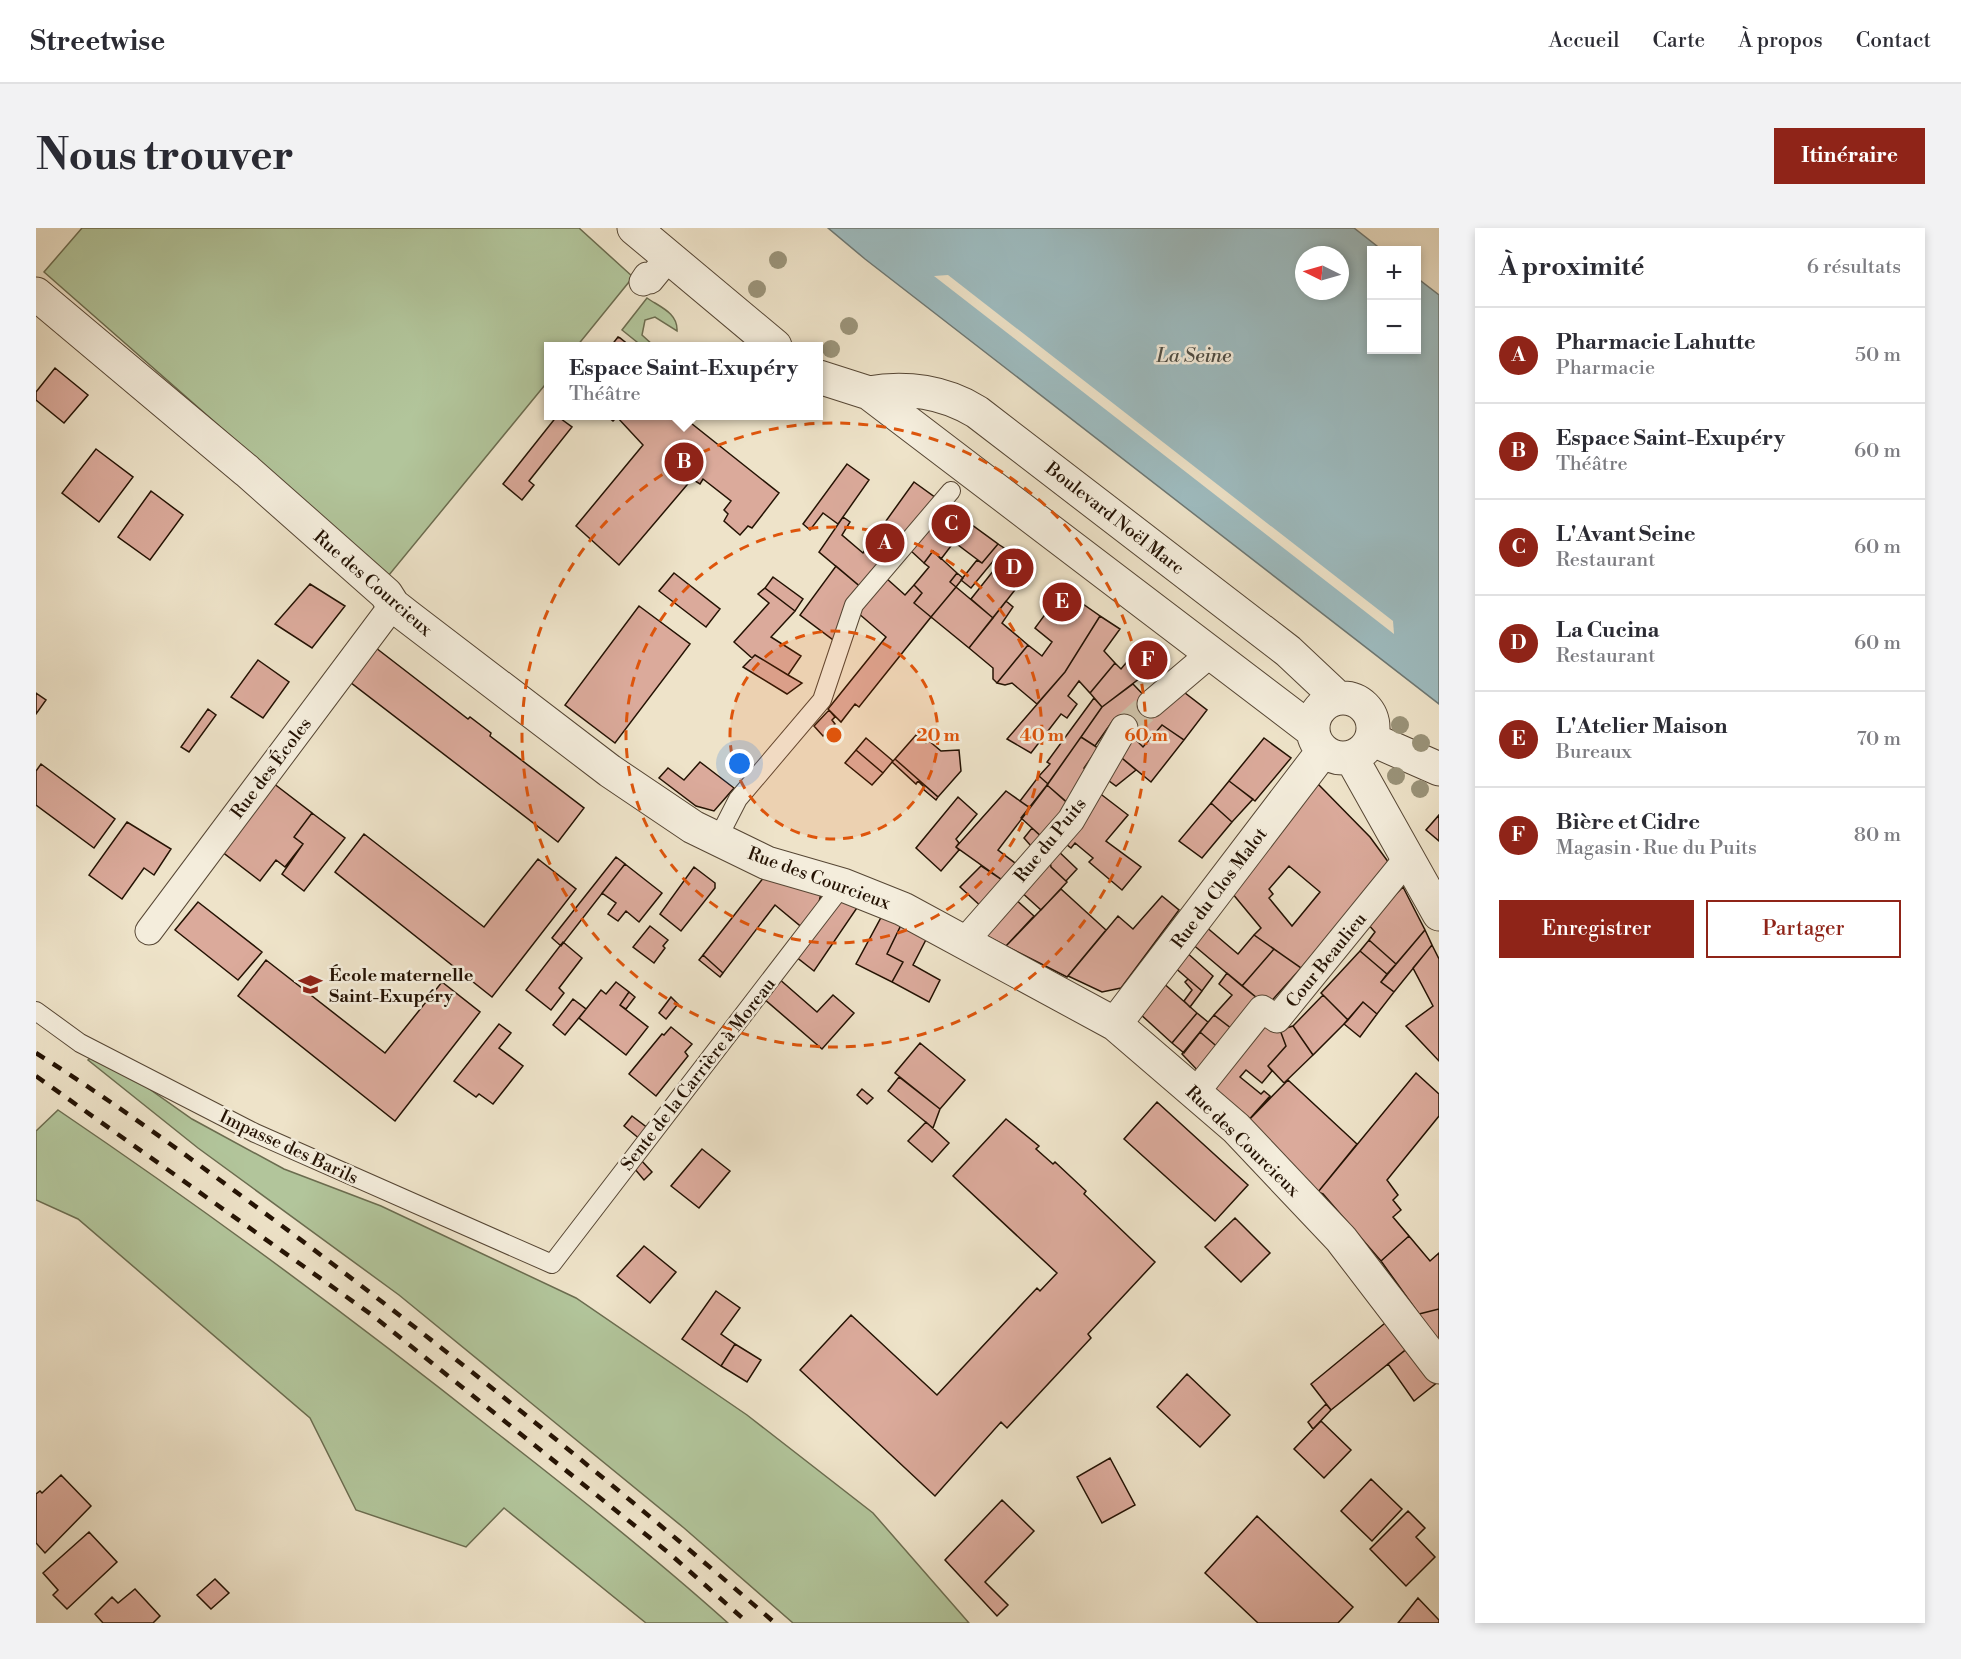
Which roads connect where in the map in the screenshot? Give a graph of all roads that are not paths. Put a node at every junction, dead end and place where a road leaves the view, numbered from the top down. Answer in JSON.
{"nodes":[{"id":1,"x":634,"y":228,"type":"edge"},
{"id":2,"x":668,"y":258,"type":"junction"},
{"id":3,"x":643,"y":282,"type":"dead end"},
{"id":4,"x":36,"y":294,"type":"edge"},
{"id":5,"x":770,"y":342,"type":"edge"},
{"id":6,"x":823,"y":378,"type":"edge"},
{"id":7,"x":869,"y":393,"type":"junction"},
{"id":8,"x":951,"y":491,"type":"dead end"},
{"id":9,"x":393,"y":605,"type":"junction"},
{"id":10,"x":1210,"y":654,"type":"junction"},
{"id":11,"x":1338,"y":698,"type":"junction"},
{"id":12,"x":1151,"y":704,"type":"tunnel mouth"},
{"id":13,"x":1124,"y":728,"type":"tunnel mouth"},
{"id":14,"x":1339,"y":745,"type":"junction"},
{"id":15,"x":1439,"y":769,"type":"edge"},
{"id":16,"x":718,"y":838,"type":"junction"},
{"id":17,"x":1408,"y":858,"type":"junction"},
{"id":18,"x":843,"y":885,"type":"junction"},
{"id":19,"x":1439,"y":914,"type":"edge"},
{"id":20,"x":149,"y":931,"type":"dead end"},
{"id":21,"x":964,"y":942,"type":"junction"},
{"id":22,"x":36,"y":1011,"type":"edge"},
{"id":23,"x":1115,"y":1024,"type":"junction"},
{"id":24,"x":1194,"y":1093,"type":"junction"},
{"id":25,"x":552,"y":1263,"type":"joint"},
{"id":26,"x":1439,"y":1367,"type":"edge"}],
"edges":[{"from":1,"to":2,"type":"street"},
{"from":2,"to":3,"type":"street"},
{"from":2,"to":5,"type":"street"},
{"from":4,"to":9,"type":"street","name":"Rue des Courcieux"},
{"from":6,"to":7,"type":"street","name":"Boulevard Noël Marc"},
{"from":7,"to":10,"type":"street","name":"Boulevard Noël Marc"},
{"from":7,"to":11,"type":"street","name":"Boulevard Noël Marc"},
{"from":8,"to":16,"type":"lane"},
{"from":9,"to":16,"type":"street","name":"Rue des Courcieux"},
{"from":9,"to":20,"type":"street","name":"Rue des Écoles"},
{"from":10,"to":12,"type":"street"},
{"from":10,"to":14,"type":"street","name":"Boulevard Noël Marc"},
{"from":11,"to":14,"type":"street","name":"Rue du Clos Malot"},
{"from":11,"to":14,"type":"street"},
{"from":13,"to":21,"type":"street","name":"Rue du Puits"},
{"from":14,"to":15,"type":"street"},
{"from":14,"to":17,"type":"street"},
{"from":14,"to":23,"type":"street","name":"Rue du Clos Malot"},
{"from":16,"to":18,"type":"street","name":"Rue des Courcieux"},
{"from":17,"to":19,"type":"street"},
{"from":17,"to":24,"type":"street","name":"Cour Beaulieu"},
{"from":18,"to":21,"type":"street","name":"Rue des Courcieux"},
{"from":18,"to":25,"type":"lane","name":"Sente de la Carrière à Moreau"},
{"from":21,"to":23,"type":"street","name":"Rue des Courcieux"},
{"from":22,"to":25,"type":"lane","name":"Impasse des Barils"},
{"from":23,"to":24,"type":"street","name":"Rue des Courcieux"},
{"from":24,"to":26,"type":"street","name":"Rue des Courcieux"}]}
